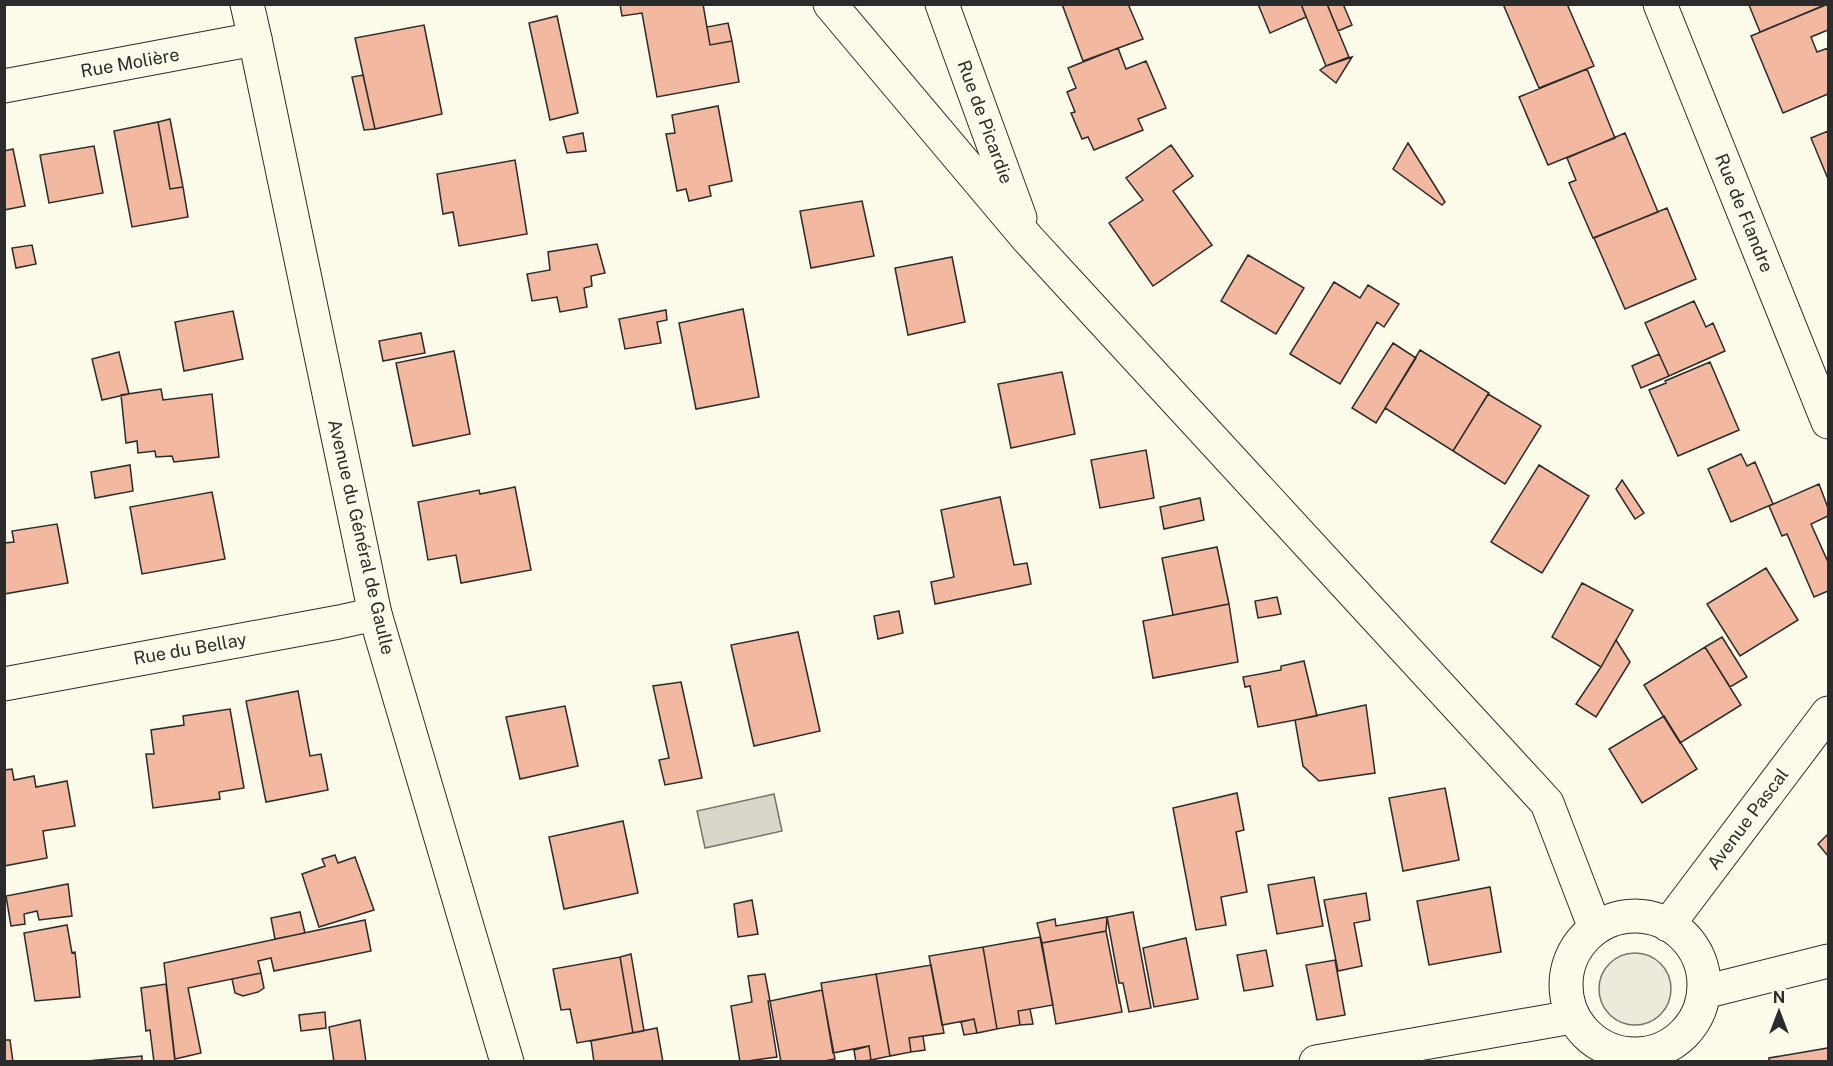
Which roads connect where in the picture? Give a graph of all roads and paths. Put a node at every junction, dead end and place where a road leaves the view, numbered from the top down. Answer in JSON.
{"nodes":[{"id":1,"x":247,"y":4,"type":"edge"},
{"id":2,"x":830,"y":4,"type":"edge"},
{"id":3,"x":942,"y":4,"type":"edge"},
{"id":4,"x":1660,"y":4,"type":"edge"},
{"id":5,"x":255,"y":39,"type":"junction"},
{"id":6,"x":4,"y":86,"type":"edge"},
{"id":7,"x":1028,"y":239,"type":"junction"},
{"id":8,"x":1828,"y":422,"type":"edge"},
{"id":9,"x":375,"y":614,"type":"junction"},
{"id":10,"x":4,"y":684,"type":"edge"},
{"id":11,"x":1828,"y":713,"type":"edge"},
{"id":12,"x":1668,"y":925,"type":"junction"},
{"id":13,"x":1595,"y":928,"type":"junction"},
{"id":14,"x":1828,"y":961,"type":"edge"},
{"id":15,"x":1704,"y":992,"type":"junction"},
{"id":16,"x":1572,"y":1017,"type":"junction"},
{"id":17,"x":1601,"y":1054,"type":"edge"},
{"id":18,"x":1668,"y":1054,"type":"edge"},
{"id":19,"x":507,"y":1062,"type":"edge"},
{"id":20,"x":1316,"y":1062,"type":"edge"}],
"edges":[{"from":1,"to":5,"type":"street","name":"Avenue du Général de Gaulle"},
{"from":2,"to":7,"type":"street"},
{"from":3,"to":7,"type":"street","name":"Rue de Picardie"},
{"from":4,"to":8,"type":"street","name":"Rue de Flandre"},
{"from":5,"to":6,"type":"street","name":"Rue Molière"},
{"from":5,"to":9,"type":"street","name":"Avenue du Général de Gaulle"},
{"from":7,"to":13,"type":"street"},
{"from":9,"to":10,"type":"street","name":"Rue du Bellay"},
{"from":9,"to":19,"type":"street","name":"Avenue du Général de Gaulle"},
{"from":11,"to":12,"type":"street","name":"Avenue Pascal"},
{"from":12,"to":13,"type":"street"},
{"from":12,"to":15,"type":"street"},
{"from":13,"to":16,"type":"street"},
{"from":14,"to":15,"type":"street"},
{"from":15,"to":18,"type":"street"},
{"from":16,"to":17,"type":"street"},
{"from":16,"to":20,"type":"street"},
{"from":17,"to":18,"type":"street"}]}
